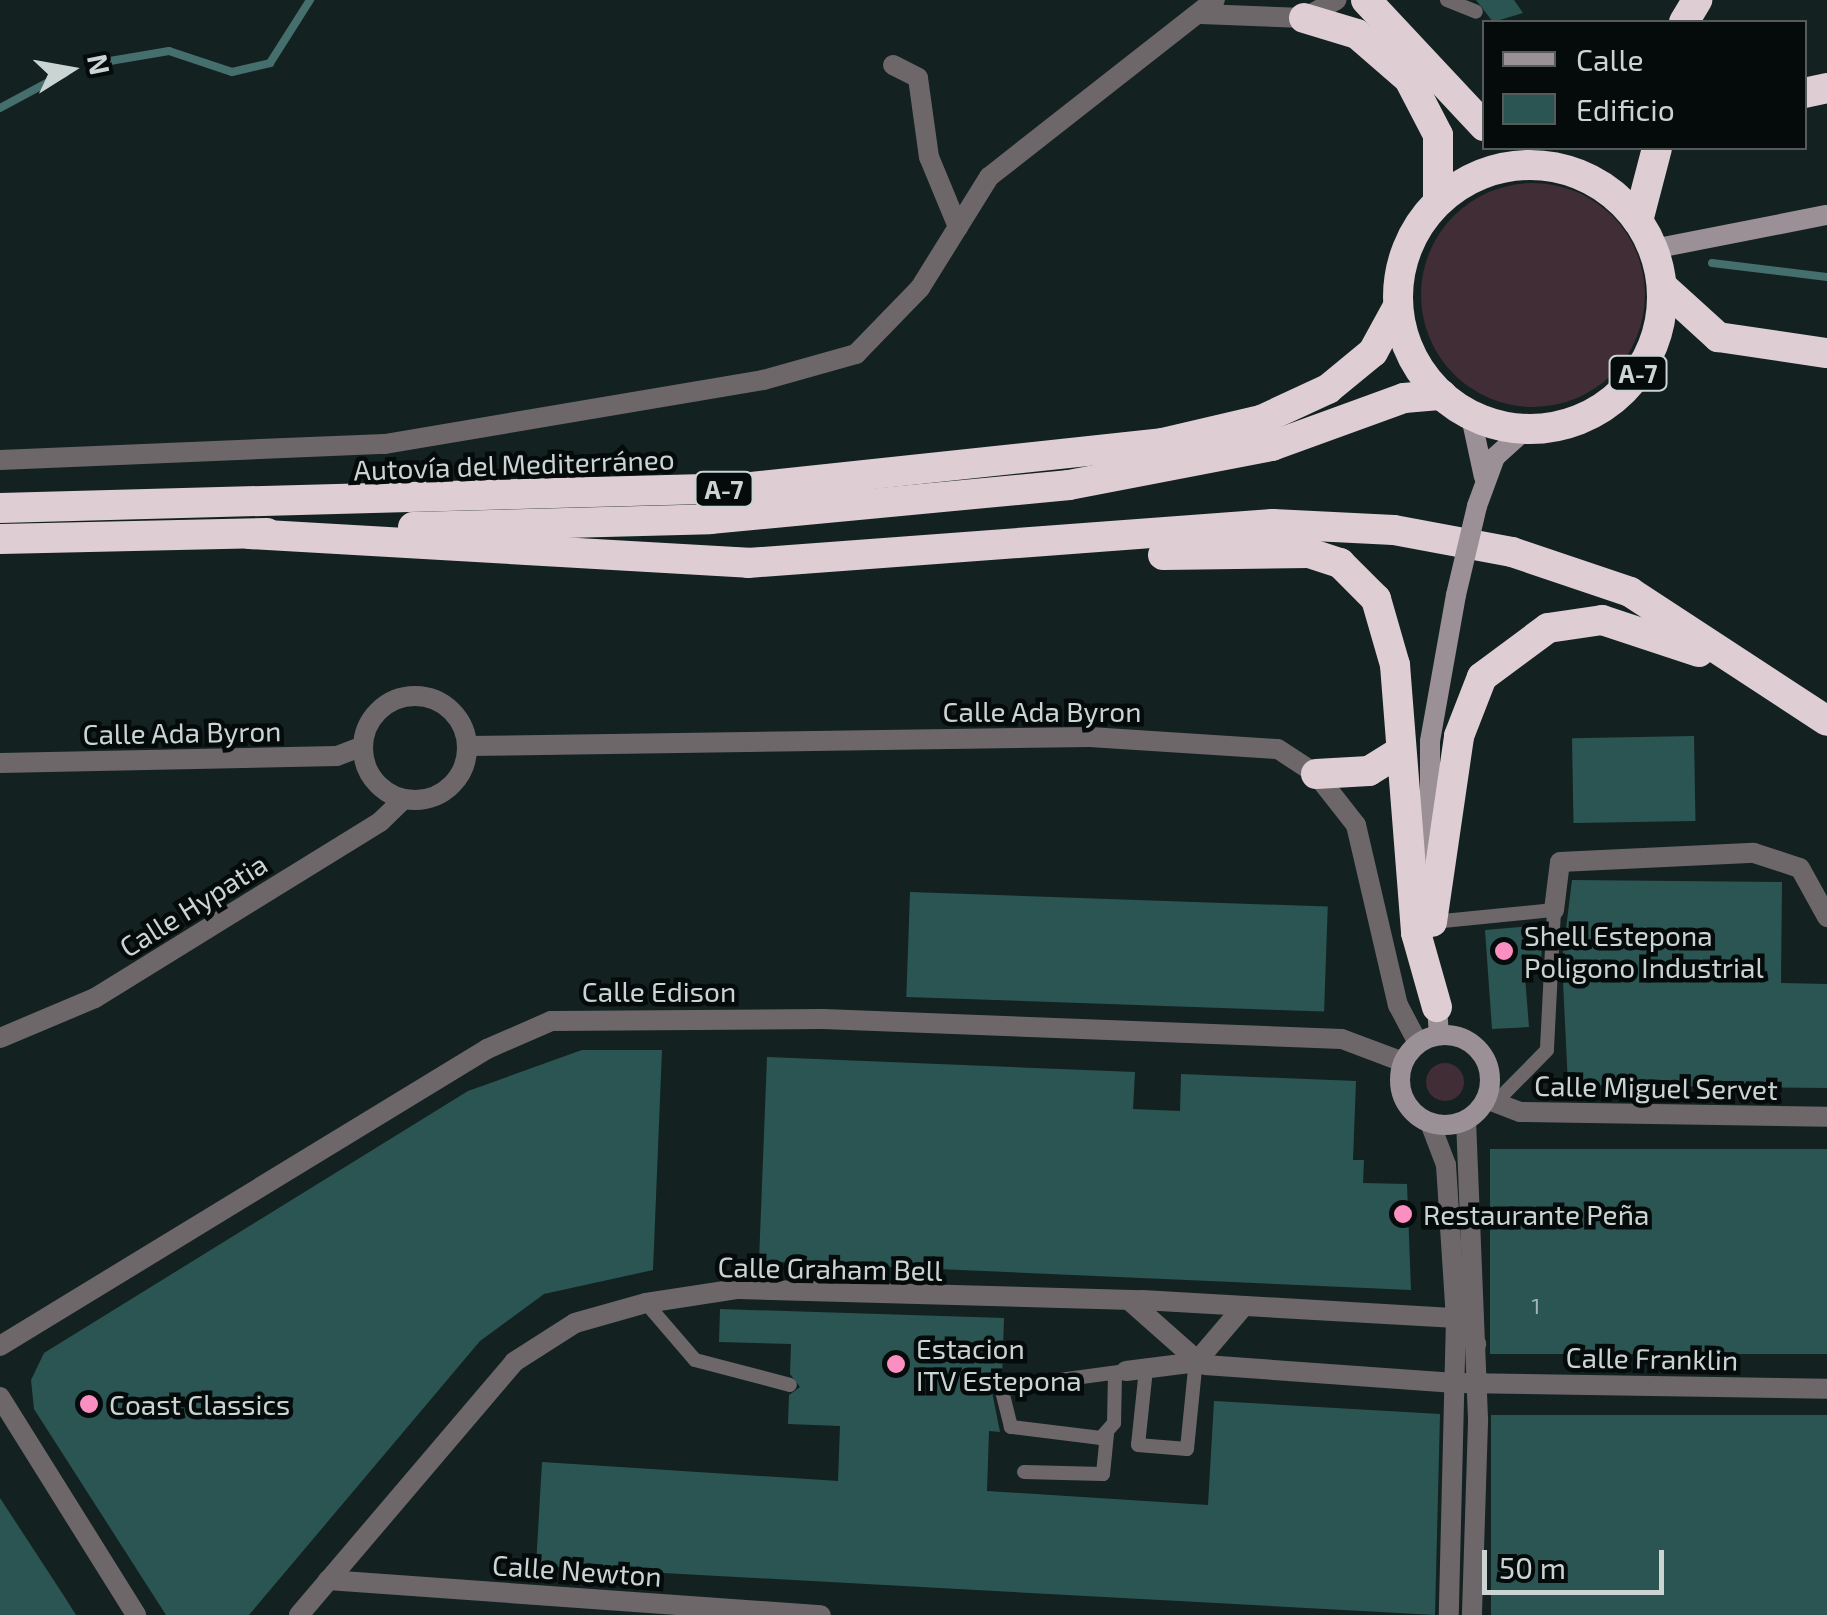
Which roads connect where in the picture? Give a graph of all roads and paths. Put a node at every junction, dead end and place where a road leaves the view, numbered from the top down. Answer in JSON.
{"nodes":[{"id":1,"x":1252,"y":0,"type":"edge"},
{"id":2,"x":1336,"y":0,"type":"edge"},
{"id":3,"x":1366,"y":0,"type":"edge"},
{"id":4,"x":1447,"y":0,"type":"edge"},
{"id":5,"x":1208,"y":7,"type":"edge"},
{"id":6,"x":1476,"y":12,"type":"dead end"},
{"id":7,"x":1270,"y":14,"type":"junction"},
{"id":8,"x":1304,"y":18,"type":"junction"},
{"id":9,"x":893,"y":65,"type":"dead end"},
{"id":10,"x":1482,"y":124,"type":"edge"},
{"id":11,"x":1656,"y":150,"type":"edge"},
{"id":12,"x":1539,"y":156,"type":"edge"},
{"id":13,"x":1438,"y":200,"type":"junction"},
{"id":14,"x":1827,"y":215,"type":"edge"},
{"id":15,"x":1638,"y":220,"type":"junction"},
{"id":16,"x":958,"y":227,"type":"junction"},
{"id":17,"x":1653,"y":250,"type":"junction"},
{"id":18,"x":1662,"y":286,"type":"junction"},
{"id":19,"x":1397,"y":308,"type":"junction"},
{"id":20,"x":1827,"y":353,"type":"edge"},
{"id":21,"x":1442,"y":395,"type":"junction"},
{"id":22,"x":1470,"y":416,"type":"junction"},
{"id":23,"x":1526,"y":430,"type":"junction"},
{"id":24,"x":0,"y":460,"type":"edge"},
{"id":25,"x":1484,"y":477,"type":"junction"},
{"id":26,"x":0,"y":508,"type":"edge"},
{"id":27,"x":249,"y":534,"type":"junction"},
{"id":28,"x":0,"y":539,"type":"edge"},
{"id":29,"x":921,"y":555,"type":"junction"},
{"id":30,"x":1777,"y":680,"type":"junction"},
{"id":31,"x":1827,"y":721,"type":"edge"},
{"id":32,"x":362,"y":746,"type":"junction"},
{"id":33,"x":466,"y":746,"type":"junction"},
{"id":34,"x":1400,"y":752,"type":"junction"},
{"id":35,"x":0,"y":762,"type":"edge"},
{"id":36,"x":1316,"y":774,"type":"junction"},
{"id":37,"x":404,"y":798,"type":"junction"},
{"id":38,"x":1554,"y":910,"type":"junction"},
{"id":39,"x":1827,"y":916,"type":"edge"},
{"id":40,"x":1432,"y":922,"type":"junction"},
{"id":41,"x":1438,"y":1021,"type":"junction"},
{"id":42,"x":0,"y":1038,"type":"edge"},
{"id":43,"x":1418,"y":1043,"type":"junction"},
{"id":44,"x":1402,"y":1062,"type":"junction"},
{"id":45,"x":1490,"y":1101,"type":"junction"},
{"id":46,"x":1827,"y":1117,"type":"edge"},
{"id":47,"x":1466,"y":1120,"type":"junction"},
{"id":48,"x":1430,"y":1123,"type":"junction"},
{"id":49,"x":1130,"y":1302,"type":"junction"},
{"id":50,"x":646,"y":1303,"type":"junction"},
{"id":51,"x":1244,"y":1306,"type":"junction"},
{"id":52,"x":1456,"y":1318,"type":"junction"},
{"id":53,"x":1476,"y":1344,"type":"junction"},
{"id":54,"x":0,"y":1346,"type":"edge"},
{"id":55,"x":1197,"y":1361,"type":"junction"},
{"id":56,"x":1129,"y":1371,"type":"junction"},
{"id":57,"x":1468,"y":1383,"type":"junction"},
{"id":58,"x":790,"y":1385,"type":"dead end"},
{"id":59,"x":1827,"y":1389,"type":"edge"},
{"id":60,"x":0,"y":1397,"type":"edge"},
{"id":61,"x":1107,"y":1434,"type":"junction"},
{"id":62,"x":1024,"y":1472,"type":"dead end"},
{"id":63,"x":1477,"y":1504,"type":"junction"},
{"id":64,"x":328,"y":1580,"type":"junction"},
{"id":65,"x":802,"y":1614,"type":"edge"},
{"id":66,"x":136,"y":1615,"type":"edge"},
{"id":67,"x":299,"y":1615,"type":"edge"},
{"id":68,"x":821,"y":1615,"type":"edge"},
{"id":69,"x":1449,"y":1615,"type":"edge"},
{"id":70,"x":1460,"y":1615,"type":"edge"},
{"id":71,"x":1472,"y":1615,"type":"edge"}],
"edges":[{"from":1,"to":7,"type":"street"},
{"from":2,"to":8,"type":"street"},
{"from":3,"to":10,"type":"highway"},
{"from":4,"to":6,"type":"lane"},
{"from":5,"to":7,"type":"street"},
{"from":5,"to":16,"type":"street"},
{"from":7,"to":8,"type":"street"},
{"from":8,"to":13,"type":"highway"},
{"from":9,"to":16,"type":"street"},
{"from":11,"to":15,"type":"highway"},
{"from":12,"to":13,"type":"highway","number":"A-7"},
{"from":12,"to":15,"type":"highway","number":"A-7"},
{"from":13,"to":19,"type":"highway","number":"A-7"},
{"from":14,"to":17,"type":"street"},
{"from":15,"to":17,"type":"highway","number":"A-7"},
{"from":16,"to":24,"type":"street"},
{"from":17,"to":18,"type":"highway","number":"A-7"},
{"from":18,"to":20,"type":"highway"},
{"from":18,"to":23,"type":"highway","number":"A-7"},
{"from":19,"to":21,"type":"highway"},
{"from":19,"to":26,"type":"highway","name":"Autovía del Mediterráneo","number":"A-7"},
{"from":21,"to":22,"type":"highway"},
{"from":21,"to":27,"type":"highway","number":"A-7"},
{"from":22,"to":23,"type":"highway"},
{"from":22,"to":25,"type":"street"},
{"from":23,"to":25,"type":"street"},
{"from":25,"to":40,"type":"street","bridge":true},
{"from":27,"to":28,"type":"highway","number":"A-7"},
{"from":27,"to":29,"type":"highway","number":"A-7"},
{"from":29,"to":30,"type":"highway"},
{"from":29,"to":34,"type":"highway"},
{"from":30,"to":31,"type":"highway"},
{"from":30,"to":40,"type":"highway"},
{"from":32,"to":33,"type":"street"},
{"from":32,"to":35,"type":"street","name":"Calle Ada Byron"},
{"from":32,"to":37,"type":"street"},
{"from":33,"to":36,"type":"street","name":"Calle Ada Byron"},
{"from":33,"to":37,"type":"street"},
{"from":34,"to":36,"type":"highway"},
{"from":34,"to":41,"type":"highway"},
{"from":36,"to":43,"type":"street","name":"Calle Ada Byron"},
{"from":37,"to":42,"type":"street","name":"Calle Hypatia"},
{"from":38,"to":39,"type":"street"},
{"from":38,"to":40,"type":"lane"},
{"from":38,"to":45,"type":"lane"},
{"from":40,"to":41,"type":"street"},
{"from":41,"to":43,"type":"street"},
{"from":41,"to":45,"type":"street"},
{"from":43,"to":44,"type":"street"},
{"from":44,"to":48,"type":"street"},
{"from":44,"to":54,"type":"street","name":"Calle Edison"},
{"from":45,"to":46,"type":"street","name":"Calle Miguel Servet"},
{"from":45,"to":47,"type":"street"},
{"from":47,"to":48,"type":"street"},
{"from":47,"to":53,"type":"street"},
{"from":48,"to":52,"type":"street"},
{"from":49,"to":50,"type":"street","name":"Calle Graham Bell"},
{"from":49,"to":51,"type":"street","name":"Calle Graham Bell"},
{"from":49,"to":55,"type":"street"},
{"from":50,"to":58,"type":"lane"},
{"from":50,"to":64,"type":"street","name":"Calle Graham Bell"},
{"from":51,"to":52,"type":"street","name":"Calle Graham Bell"},
{"from":51,"to":55,"type":"street"},
{"from":52,"to":53,"type":"street"},
{"from":52,"to":57,"type":"street"},
{"from":53,"to":57,"type":"street"},
{"from":55,"to":56,"type":"street"},
{"from":55,"to":56,"type":"lane"},
{"from":55,"to":57,"type":"street"},
{"from":56,"to":61,"type":"lane"},
{"from":56,"to":61,"type":"lane"},
{"from":57,"to":59,"type":"street","name":"Calle Franklin"},
{"from":57,"to":63,"type":"street"},
{"from":57,"to":69,"type":"street"},
{"from":60,"to":66,"type":"street"},
{"from":61,"to":62,"type":"lane"},
{"from":63,"to":70,"type":"street"},
{"from":63,"to":71,"type":"street"},
{"from":64,"to":65,"type":"street","name":"Calle Newton"},
{"from":64,"to":67,"type":"street","name":"Calle Graham Bell"},
{"from":65,"to":68,"type":"street","name":"Calle Newton"}]}
